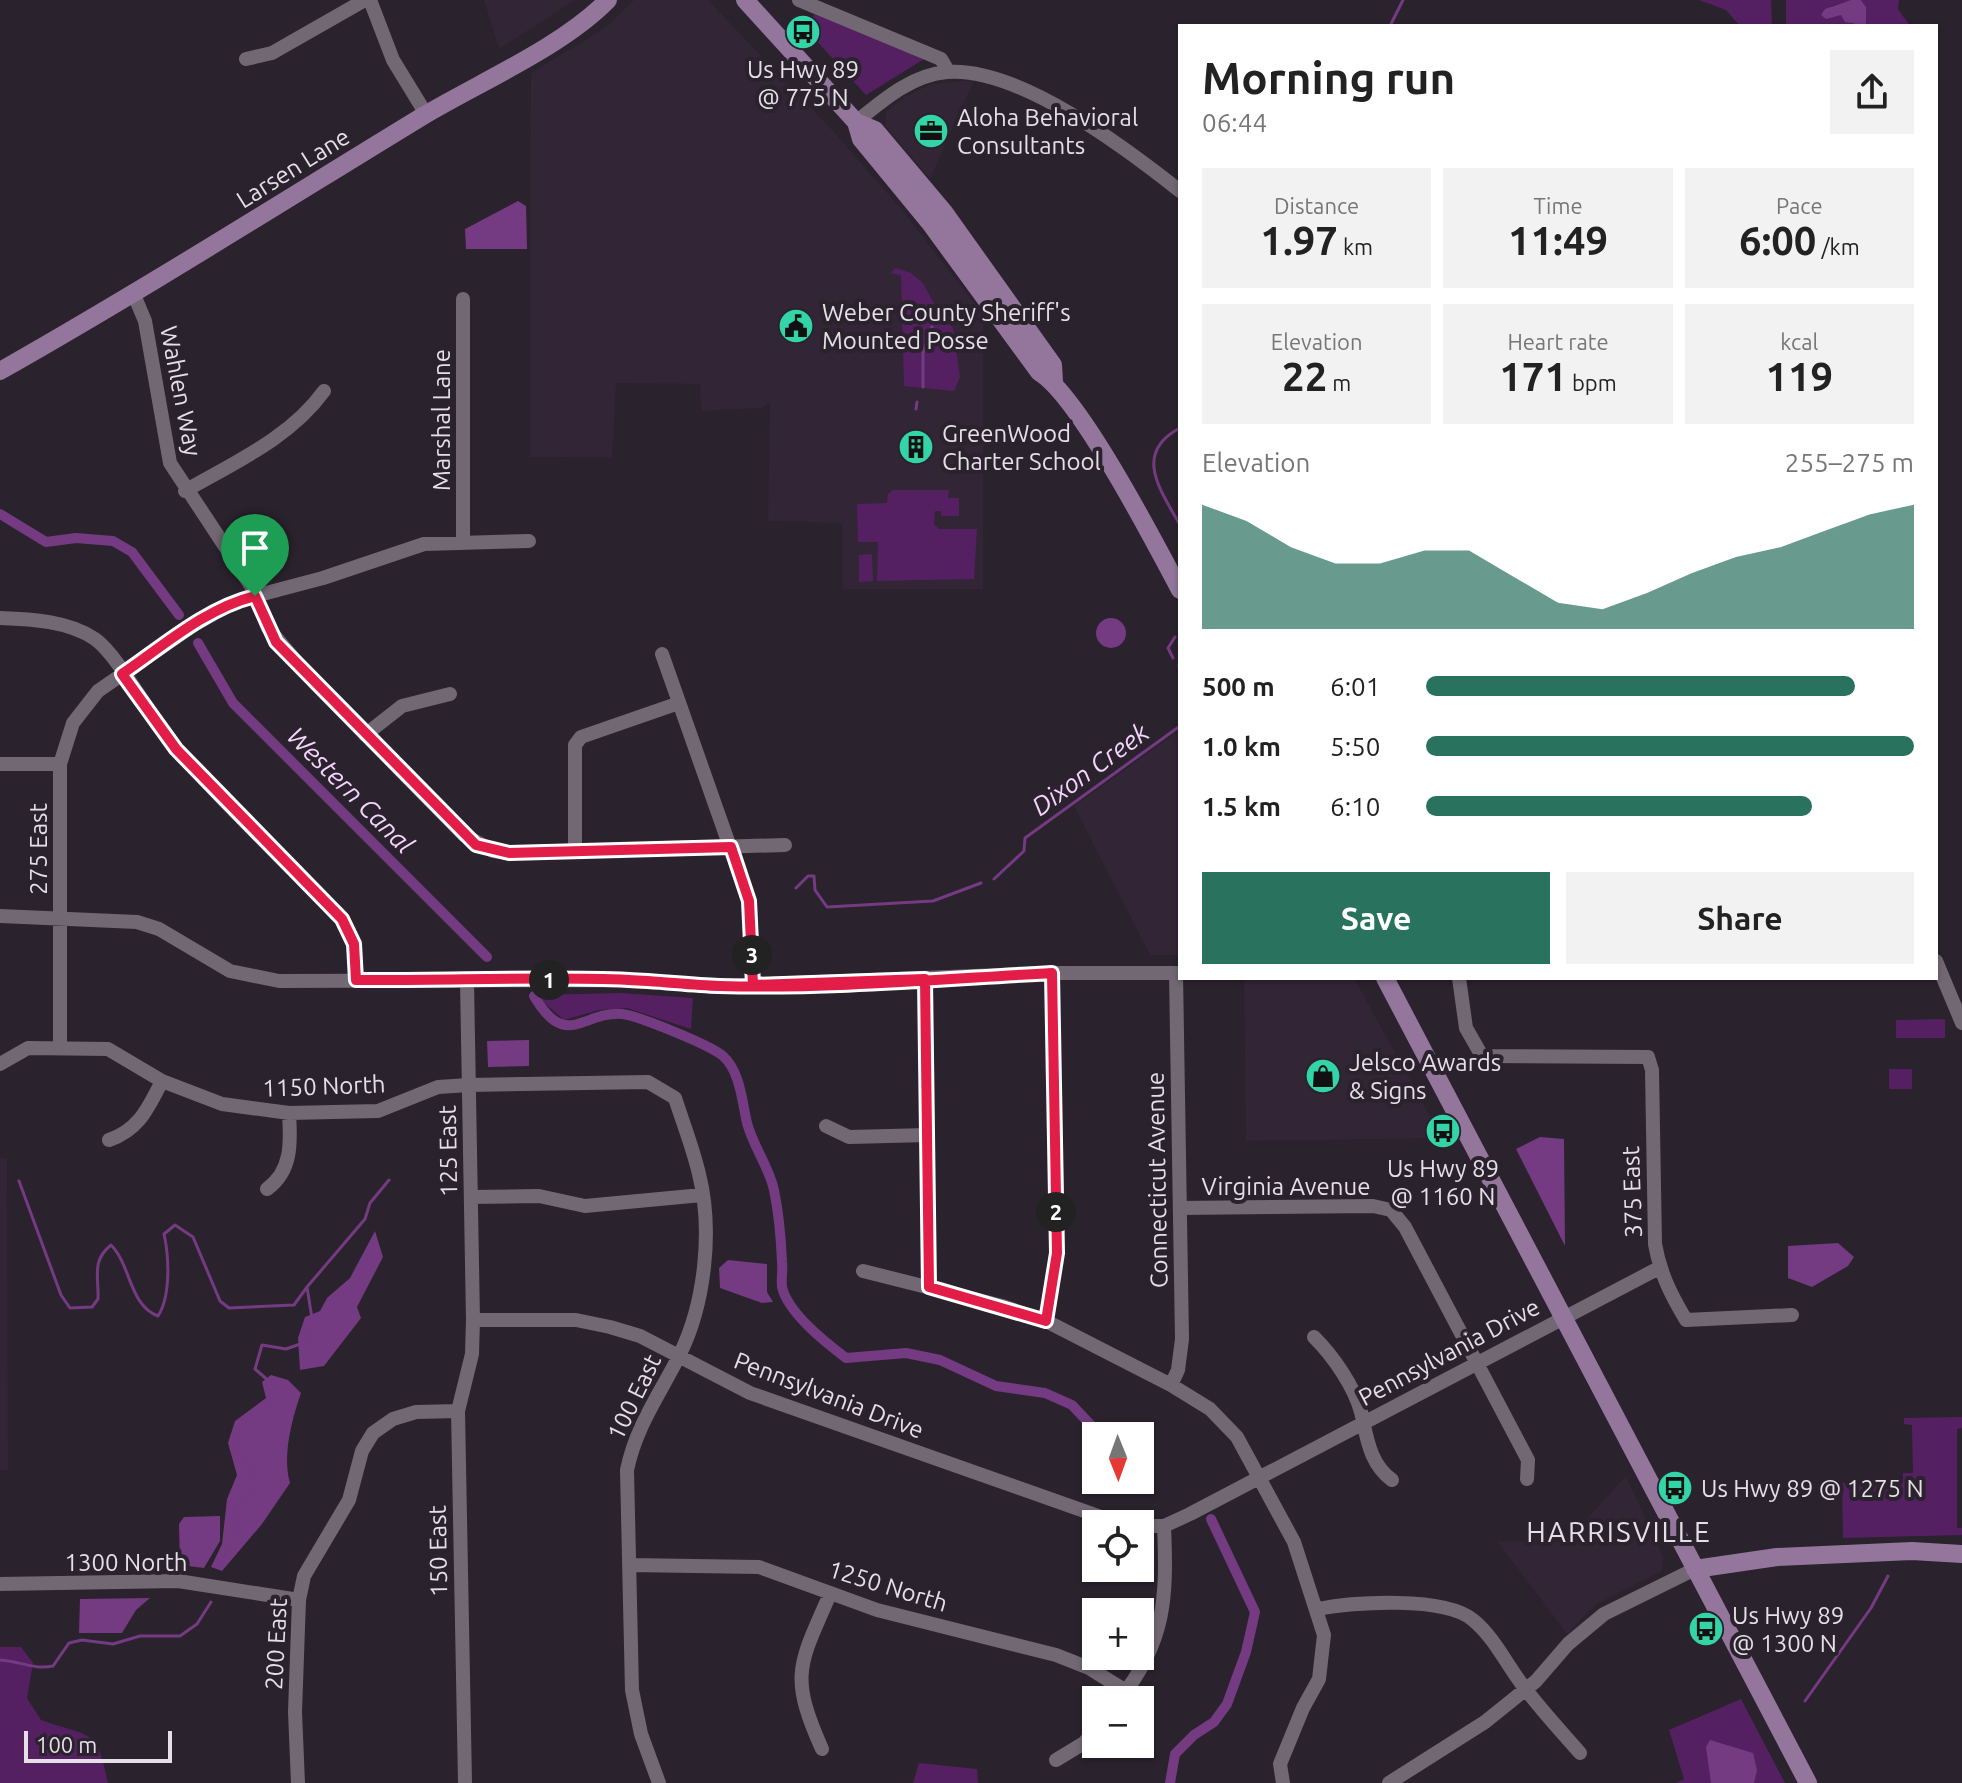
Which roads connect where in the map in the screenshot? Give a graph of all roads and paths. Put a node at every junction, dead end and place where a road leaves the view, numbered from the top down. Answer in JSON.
{"nodes":[{"id":1,"x":368,"y":0,"type":"edge"},
{"id":2,"x":608,"y":0,"type":"edge"},
{"id":3,"x":745,"y":0,"type":"edge"},
{"id":4,"x":799,"y":0,"type":"edge"},
{"id":5,"x":246,"y":59,"type":"dead end"},
{"id":6,"x":948,"y":71,"type":"junction"},
{"id":7,"x":426,"y":114,"type":"junction"},
{"id":8,"x":856,"y":122,"type":"junction"},
{"id":9,"x":1178,"y":189,"type":"edge"},
{"id":10,"x":134,"y":295,"type":"junction"},
{"id":11,"x":463,"y":299,"type":"dead end"},
{"id":12,"x":0,"y":371,"type":"edge"},
{"id":13,"x":324,"y":391,"type":"dead end"},
{"id":14,"x":185,"y":491,"type":"junction"},
{"id":15,"x":463,"y":541,"type":"junction"},
{"id":16,"x":529,"y":541,"type":"dead end"},
{"id":17,"x":1178,"y":587,"type":"edge"},
{"id":18,"x":255,"y":596,"type":"junction"},
{"id":19,"x":0,"y":618,"type":"edge"},
{"id":20,"x":662,"y":654,"type":"dead end"},
{"id":21,"x":122,"y":674,"type":"junction"},
{"id":22,"x":450,"y":694,"type":"dead end"},
{"id":23,"x":679,"y":703,"type":"junction"},
{"id":24,"x":365,"y":735,"type":"junction"},
{"id":25,"x":0,"y":764,"type":"edge"},
{"id":26,"x":60,"y":764,"type":"junction"},
{"id":27,"x":785,"y":845,"type":"dead end"},
{"id":28,"x":731,"y":847,"type":"junction"},
{"id":29,"x":575,"y":852,"type":"junction"},
{"id":30,"x":0,"y":916,"type":"edge"},
{"id":31,"x":61,"y":919,"type":"junction"},
{"id":32,"x":1938,"y":966,"type":"edge"},
{"id":33,"x":1052,"y":973,"type":"junction"},
{"id":34,"x":1178,"y":973,"type":"edge"},
{"id":35,"x":925,"y":979,"type":"junction"},
{"id":36,"x":356,"y":980,"type":"junction"},
{"id":37,"x":1178,"y":980,"type":"edge"},
{"id":38,"x":1386,"y":980,"type":"edge"},
{"id":39,"x":1459,"y":980,"type":"edge"},
{"id":40,"x":467,"y":981,"type":"junction"},
{"id":41,"x":753,"y":985,"type":"junction"},
{"id":42,"x":1962,"y":1023,"type":"edge"},
{"id":43,"x":60,"y":1047,"type":"junction"},
{"id":44,"x":0,"y":1064,"type":"edge"},
{"id":45,"x":162,"y":1081,"type":"junction"},
{"id":46,"x":469,"y":1085,"type":"junction"},
{"id":47,"x":663,"y":1088,"type":"joint"},
{"id":48,"x":289,"y":1113,"type":"junction"},
{"id":49,"x":826,"y":1126,"type":"dead end"},
{"id":50,"x":928,"y":1135,"type":"junction"},
{"id":51,"x":109,"y":1140,"type":"dead end"},
{"id":52,"x":267,"y":1189,"type":"dead end"},
{"id":53,"x":702,"y":1195,"type":"junction"},
{"id":54,"x":471,"y":1197,"type":"junction"},
{"id":55,"x":1180,"y":1208,"type":"junction"},
{"id":56,"x":1659,"y":1268,"type":"junction"},
{"id":57,"x":863,"y":1271,"type":"dead end"},
{"id":58,"x":929,"y":1287,"type":"junction"},
{"id":59,"x":1792,"y":1315,"type":"dead end"},
{"id":60,"x":1564,"y":1317,"type":"junction"},
{"id":61,"x":473,"y":1320,"type":"junction"},
{"id":62,"x":1046,"y":1321,"type":"junction"},
{"id":63,"x":1314,"y":1337,"type":"dead end"},
{"id":64,"x":679,"y":1356,"type":"junction"},
{"id":65,"x":1477,"y":1363,"type":"junction"},
{"id":66,"x":1171,"y":1385,"type":"junction"},
{"id":67,"x":458,"y":1411,"type":"junction"},
{"id":68,"x":1362,"y":1424,"type":"junction"},
{"id":69,"x":1261,"y":1477,"type":"junction"},
{"id":70,"x":1527,"y":1479,"type":"dead end"},
{"id":71,"x":1392,"y":1480,"type":"dead end"},
{"id":72,"x":1082,"y":1510,"type":"edge"},
{"id":73,"x":1154,"y":1526,"type":"edge"},
{"id":74,"x":1164,"y":1526,"type":"junction"},
{"id":75,"x":1962,"y":1554,"type":"edge"},
{"id":76,"x":629,"y":1565,"type":"junction"},
{"id":77,"x":1695,"y":1569,"type":"junction"},
{"id":78,"x":0,"y":1584,"type":"edge"},
{"id":79,"x":830,"y":1594,"type":"junction"},
{"id":80,"x":299,"y":1600,"type":"junction"},
{"id":81,"x":1318,"y":1609,"type":"junction"},
{"id":82,"x":1110,"y":1686,"type":"edge"},
{"id":83,"x":1128,"y":1686,"type":"edge"},
{"id":84,"x":1525,"y":1689,"type":"junction"},
{"id":85,"x":1082,"y":1744,"type":"edge"},
{"id":86,"x":822,"y":1749,"type":"dead end"},
{"id":87,"x":1580,"y":1753,"type":"dead end"},
{"id":88,"x":1056,"y":1760,"type":"dead end"},
{"id":89,"x":1396,"y":1781,"type":"edge"},
{"id":90,"x":298,"y":1783,"type":"edge"},
{"id":91,"x":465,"y":1783,"type":"edge"},
{"id":92,"x":659,"y":1783,"type":"edge"},
{"id":93,"x":1283,"y":1783,"type":"edge"},
{"id":94,"x":1808,"y":1783,"type":"edge"}],
"edges":[{"from":1,"to":5,"type":"street"},
{"from":1,"to":7,"type":"street"},
{"from":2,"to":7,"type":"main road","name":"Larsen Lane"},
{"from":3,"to":8,"type":"main road"},
{"from":4,"to":6,"type":"street"},
{"from":6,"to":8,"type":"street"},
{"from":6,"to":9,"type":"street"},
{"from":7,"to":10,"type":"main road","name":"Larsen Lane"},
{"from":8,"to":17,"type":"main road"},
{"from":10,"to":12,"type":"main road","name":"Larsen Lane"},
{"from":10,"to":14,"type":"street","name":"Wahlen Way"},
{"from":11,"to":15,"type":"street","name":"Marshal Lane"},
{"from":13,"to":14,"type":"street"},
{"from":14,"to":18,"type":"street","name":"Wahlen Way"},
{"from":15,"to":16,"type":"street","name":"275 East"},
{"from":15,"to":18,"type":"street","name":"275 East"},
{"from":18,"to":21,"type":"street","name":"275 East"},
{"from":18,"to":24,"type":"street","name":"Wahlen Way"},
{"from":19,"to":21,"type":"street"},
{"from":20,"to":23,"type":"street"},
{"from":21,"to":26,"type":"street","name":"275 East"},
{"from":21,"to":36,"type":"street"},
{"from":22,"to":24,"type":"street"},
{"from":23,"to":28,"type":"street"},
{"from":23,"to":29,"type":"street"},
{"from":24,"to":29,"type":"street","name":"Wahlen Way"},
{"from":25,"to":26,"type":"street"},
{"from":26,"to":31,"type":"street","name":"275 East"},
{"from":27,"to":28,"type":"street","name":"Wahlen Way"},
{"from":28,"to":29,"type":"street","name":"Wahlen Way"},
{"from":28,"to":41,"type":"street"},
{"from":30,"to":31,"type":"street"},
{"from":31,"to":36,"type":"street"},
{"from":31,"to":43,"type":"street","name":"275 East"},
{"from":32,"to":42,"type":"street"},
{"from":33,"to":34,"type":"street"},
{"from":33,"to":35,"type":"street"},
{"from":33,"to":62,"type":"street"},
{"from":35,"to":41,"type":"street"},
{"from":35,"to":50,"type":"street"},
{"from":36,"to":40,"type":"street"},
{"from":37,"to":55,"type":"street","name":"Connecticut Avenue"},
{"from":38,"to":60,"type":"main road"},
{"from":39,"to":56,"type":"street","name":"375 East"},
{"from":40,"to":41,"type":"street"},
{"from":40,"to":46,"type":"street","name":"125 East"},
{"from":43,"to":44,"type":"street","name":"1150 North"},
{"from":43,"to":45,"type":"street","name":"1150 North"},
{"from":45,"to":48,"type":"street","name":"1150 North"},
{"from":45,"to":51,"type":"street"},
{"from":46,"to":47,"type":"street","name":"1150 North"},
{"from":46,"to":48,"type":"street","name":"1150 North"},
{"from":46,"to":54,"type":"street","name":"125 East"},
{"from":47,"to":53,"type":"street","name":"100 East"},
{"from":48,"to":52,"type":"street"},
{"from":49,"to":50,"type":"street"},
{"from":50,"to":58,"type":"street"},
{"from":53,"to":54,"type":"street"},
{"from":53,"to":64,"type":"street","name":"100 East"},
{"from":54,"to":61,"type":"street","name":"125 East"},
{"from":55,"to":65,"type":"street","name":"Virginia Avenue"},
{"from":55,"to":66,"type":"street","name":"Connecticut Avenue"},
{"from":56,"to":59,"type":"street","name":"375 East"},
{"from":56,"to":60,"type":"street","name":"Pennsylvania Drive"},
{"from":57,"to":58,"type":"street"},
{"from":58,"to":62,"type":"street"},
{"from":60,"to":65,"type":"street","name":"Pennsylvania Drive"},
{"from":60,"to":77,"type":"main road"},
{"from":61,"to":64,"type":"street","name":"Pennsylvania Drive"},
{"from":61,"to":67,"type":"street","name":"150 East"},
{"from":62,"to":66,"type":"street"},
{"from":63,"to":68,"type":"street"},
{"from":64,"to":72,"type":"street","name":"Pennsylvania Drive"},
{"from":64,"to":76,"type":"street","name":"100 East"},
{"from":65,"to":68,"type":"street","name":"Pennsylvania Drive"},
{"from":65,"to":70,"type":"street"},
{"from":66,"to":69,"type":"street"},
{"from":67,"to":80,"type":"street","name":"200 East"},
{"from":67,"to":91,"type":"street","name":"150 East"},
{"from":68,"to":69,"type":"street","name":"Pennsylvania Drive"},
{"from":68,"to":71,"type":"street"},
{"from":69,"to":74,"type":"street","name":"Pennsylvania Drive"},
{"from":69,"to":81,"type":"street"},
{"from":73,"to":74,"type":"street","name":"Pennsylvania Drive"},
{"from":74,"to":83,"type":"street"},
{"from":75,"to":77,"type":"main road"},
{"from":76,"to":79,"type":"street","name":"1250 North"},
{"from":76,"to":92,"type":"street","name":"100 East"},
{"from":77,"to":84,"type":"street"},
{"from":77,"to":94,"type":"main road"},
{"from":78,"to":80,"type":"street","name":"1300 North"},
{"from":79,"to":82,"type":"street","name":"1250 North"},
{"from":79,"to":86,"type":"street"},
{"from":80,"to":90,"type":"street","name":"200 East"},
{"from":81,"to":84,"type":"street"},
{"from":81,"to":93,"type":"street"},
{"from":84,"to":87,"type":"street"},
{"from":84,"to":89,"type":"street"},
{"from":85,"to":88,"type":"street"}]}
